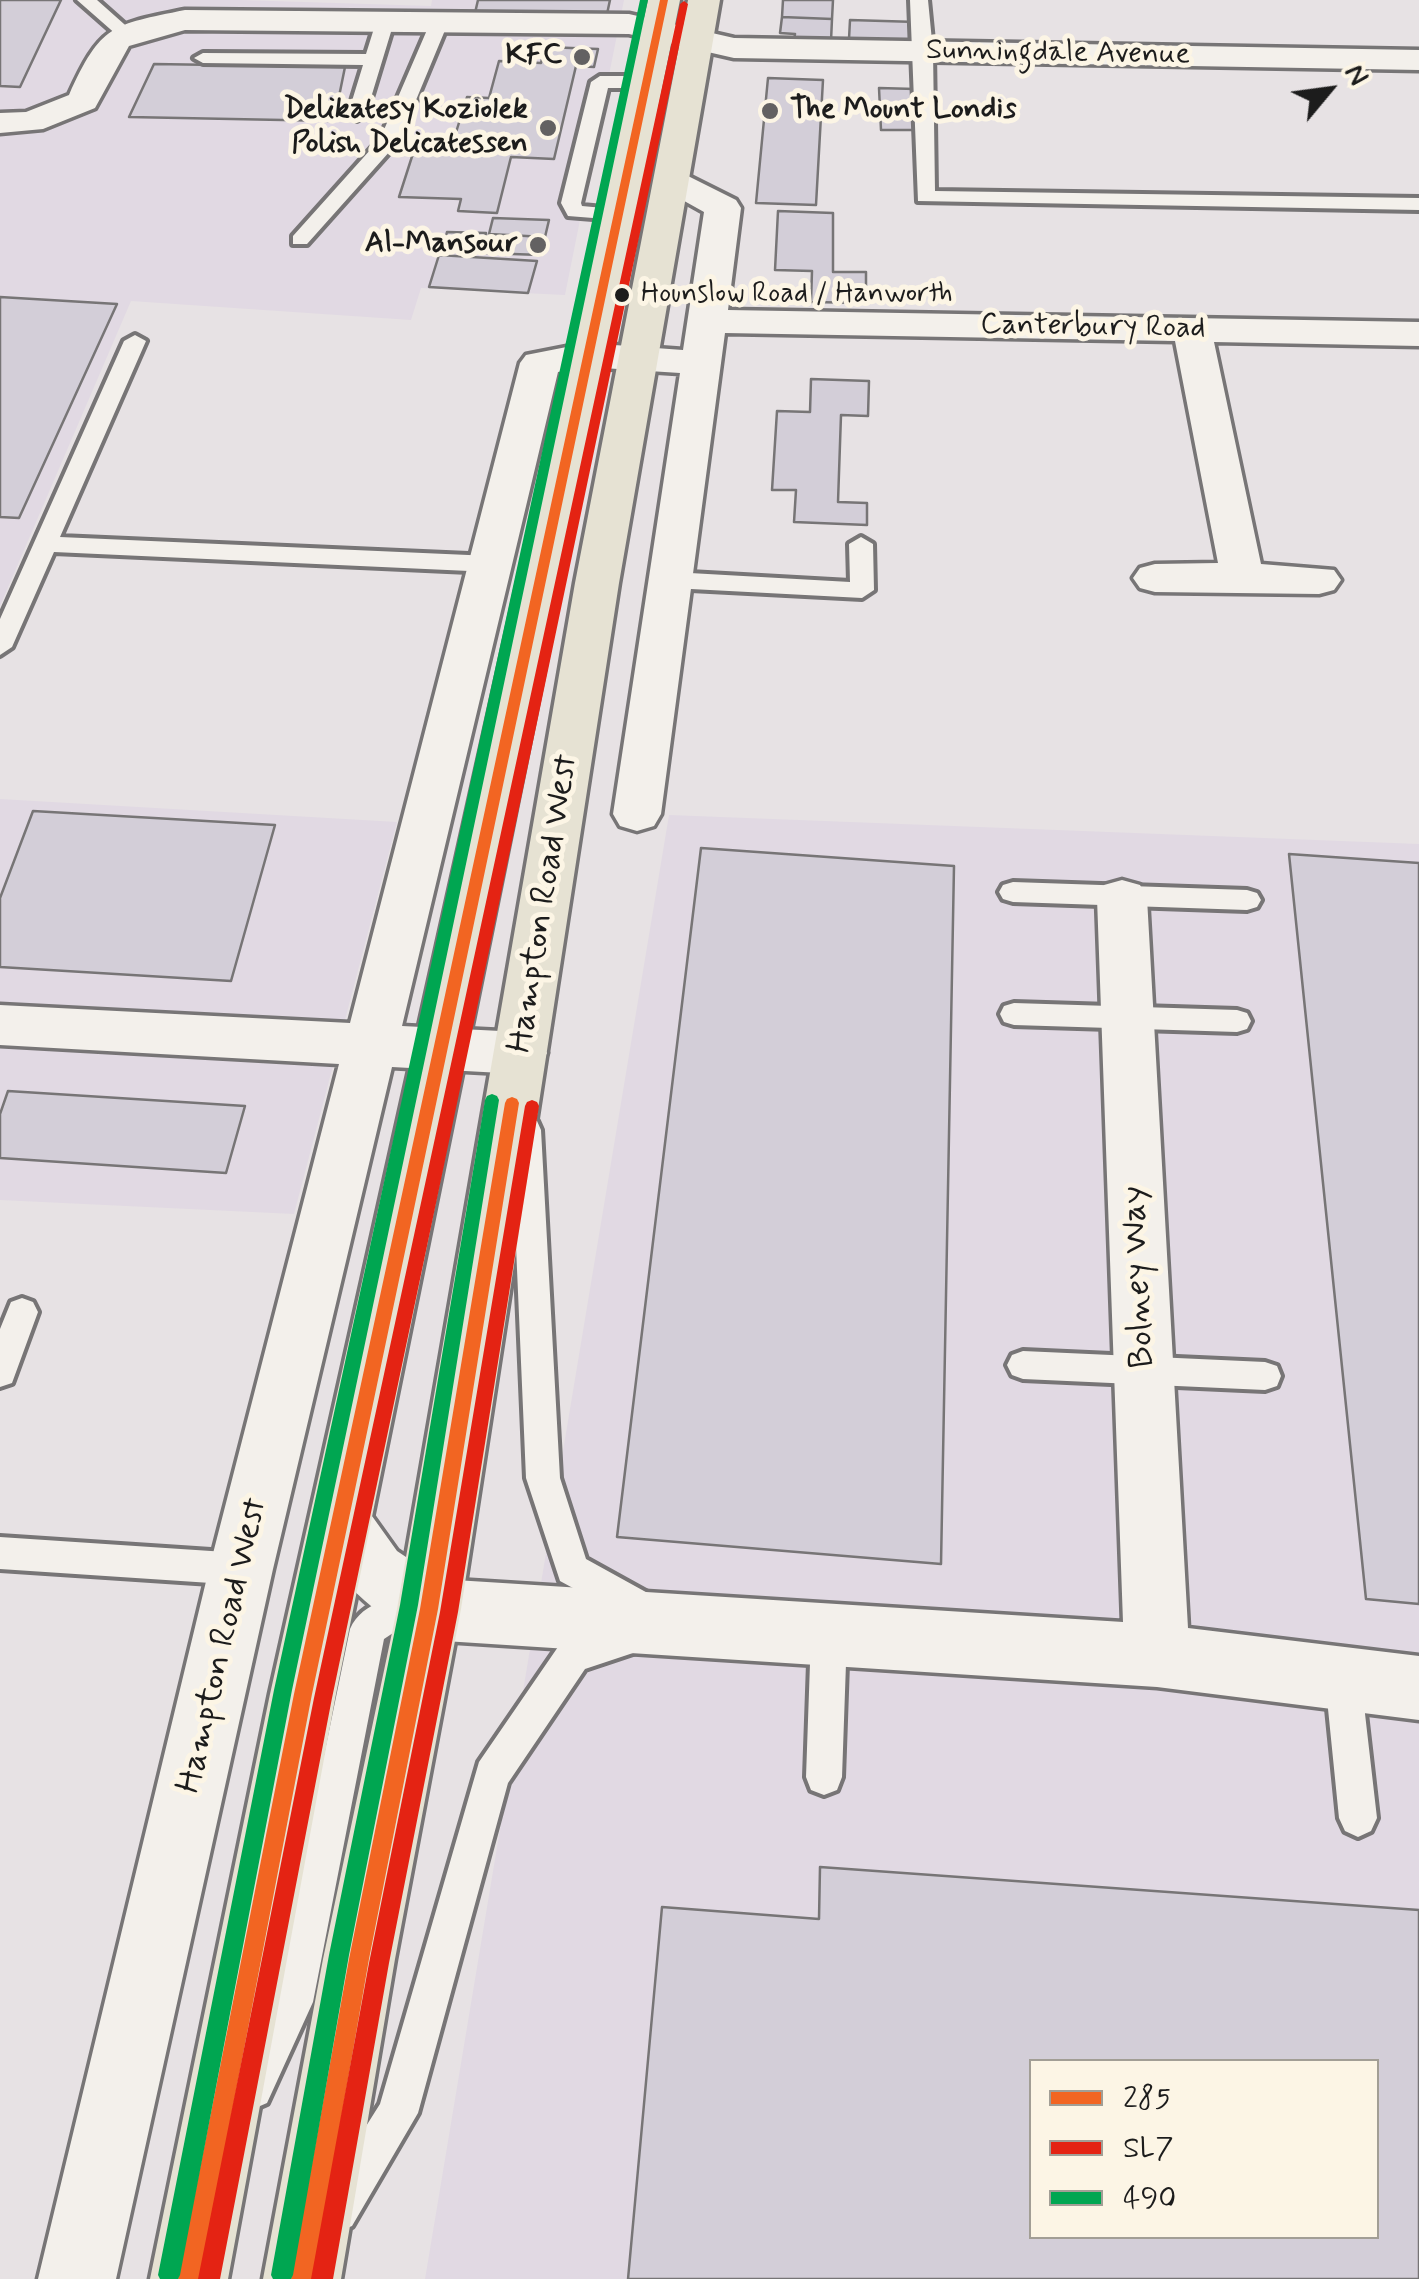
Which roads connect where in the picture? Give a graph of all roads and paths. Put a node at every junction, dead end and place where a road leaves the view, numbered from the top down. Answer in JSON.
{"nodes":[{"id":1,"x":86,"y":0,"type":"edge"},
{"id":2,"x":919,"y":0,"type":"edge"},
{"id":3,"x":681,"y":17,"type":"edge"},
{"id":4,"x":384,"y":22,"type":"junction"},
{"id":5,"x":440,"y":23,"type":"junction"},
{"id":6,"x":124,"y":32,"type":"junction"},
{"id":7,"x":924,"y":51,"type":"junction"},
{"id":8,"x":202,"y":58,"type":"dead end"},
{"id":9,"x":374,"y":60,"type":"junction"},
{"id":10,"x":1419,"y":60,"type":"edge"},
{"id":11,"x":357,"y":114,"type":"dead end"},
{"id":12,"x":0,"y":122,"type":"edge"},
{"id":13,"x":674,"y":180,"type":"junction"},
{"id":14,"x":1419,"y":204,"type":"edge"},
{"id":15,"x":300,"y":240,"type":"dead end"},
{"id":16,"x":708,"y":321,"type":"junction"},
{"id":17,"x":1192,"y":330,"type":"junction"},
{"id":18,"x":1419,"y":334,"type":"edge"},
{"id":19,"x":135,"y":342,"type":"dead end"},
{"id":20,"x":612,"y":357,"type":"junction"},
{"id":21,"x":700,"y":363,"type":"junction"},
{"id":22,"x":46,"y":544,"type":"junction"},
{"id":23,"x":861,"y":544,"type":"dead end"},
{"id":24,"x":491,"y":564,"type":"junction"},
{"id":25,"x":1155,"y":578,"type":"dead end"},
{"id":26,"x":1242,"y":578,"type":"junction"},
{"id":27,"x":672,"y":580,"type":"junction"},
{"id":28,"x":1319,"y":580,"type":"dead end"},
{"id":29,"x":0,"y":647,"type":"edge"},
{"id":30,"x":638,"y":814,"type":"dead end"},
{"id":31,"x":1013,"y":892,"type":"dead end"},
{"id":32,"x":1122,"y":898,"type":"junction"},
{"id":33,"x":1247,"y":900,"type":"dead end"},
{"id":34,"x":1014,"y":1014,"type":"dead end"},
{"id":35,"x":1128,"y":1017,"type":"junction"},
{"id":36,"x":1236,"y":1021,"type":"dead end"},
{"id":37,"x":0,"y":1025,"type":"edge"},
{"id":38,"x":371,"y":1044,"type":"junction"},
{"id":39,"x":440,"y":1047,"type":"junction"},
{"id":40,"x":520,"y":1052,"type":"junction"},
{"id":41,"x":22,"y":1312,"type":"dead end"},
{"id":42,"x":1023,"y":1365,"type":"dead end"},
{"id":43,"x":1144,"y":1369,"type":"junction"},
{"id":44,"x":0,"y":1373,"type":"edge"},
{"id":45,"x":1265,"y":1376,"type":"dead end"},
{"id":46,"x":340,"y":1522,"type":"junction"},
{"id":47,"x":0,"y":1553,"type":"edge"},
{"id":48,"x":241,"y":1569,"type":"junction"},
{"id":49,"x":430,"y":1610,"type":"junction"},
{"id":50,"x":670,"y":1624,"type":"junction"},
{"id":51,"x":830,"y":1635,"type":"junction"},
{"id":52,"x":1157,"y":1656,"type":"junction"},
{"id":53,"x":1343,"y":1679,"type":"junction"},
{"id":54,"x":1419,"y":1688,"type":"edge"},
{"id":55,"x":824,"y":1777,"type":"dead end"},
{"id":56,"x":1358,"y":1818,"type":"dead end"},
{"id":57,"x":206,"y":2192,"type":"junction"},
{"id":58,"x":304,"y":2272,"type":"edge"},
{"id":59,"x":77,"y":2279,"type":"edge"},
{"id":60,"x":188,"y":2279,"type":"edge"}],
"edges":[{"from":1,"to":6,"type":"lane"},
{"from":2,"to":7,"type":"lane"},
{"from":3,"to":5,"type":"street","name":"Sunningdale Avenue"},
{"from":3,"to":7,"type":"street","name":"Sunningdale Avenue"},
{"from":3,"to":13,"type":"main road","name":"Hampton Road West"},
{"from":3,"to":20,"type":"main road","name":"Hampton Road West"},
{"from":4,"to":5,"type":"street","name":"Sunningdale Avenue"},
{"from":4,"to":6,"type":"street","name":"Sunningdale Avenue"},
{"from":4,"to":9,"type":"lane"},
{"from":5,"to":15,"type":"lane"},
{"from":6,"to":12,"type":"street"},
{"from":7,"to":10,"type":"street","name":"Sunningdale Avenue"},
{"from":7,"to":14,"type":"lane"},
{"from":8,"to":9,"type":"lane"},
{"from":9,"to":11,"type":"lane"},
{"from":13,"to":16,"type":"street"},
{"from":13,"to":20,"type":"main road","name":"Hampton Road West"},
{"from":16,"to":17,"type":"street","name":"Canterbury Road"},
{"from":16,"to":21,"type":"street"},
{"from":17,"to":18,"type":"street","name":"Canterbury Road"},
{"from":17,"to":26,"type":"street"},
{"from":19,"to":22,"type":"lane"},
{"from":20,"to":21,"type":"street"},
{"from":20,"to":24,"type":"street","name":"Hampton Road West"},
{"from":20,"to":39,"type":"main road","name":"Hampton Road West"},
{"from":20,"to":40,"type":"main road","name":"Hampton Road West"},
{"from":21,"to":27,"type":"street"},
{"from":22,"to":24,"type":"lane"},
{"from":22,"to":29,"type":"lane"},
{"from":23,"to":27,"type":"lane"},
{"from":24,"to":38,"type":"street","name":"Hampton Road West"},
{"from":25,"to":26,"type":"street"},
{"from":26,"to":28,"type":"street"},
{"from":27,"to":30,"type":"street"},
{"from":31,"to":32,"type":"lane"},
{"from":32,"to":33,"type":"lane"},
{"from":32,"to":35,"type":"street","name":"Bolney Way"},
{"from":34,"to":35,"type":"lane"},
{"from":35,"to":36,"type":"lane"},
{"from":35,"to":43,"type":"street","name":"Bolney Way"},
{"from":37,"to":38,"type":"street"},
{"from":38,"to":39,"type":"street"},
{"from":38,"to":48,"type":"street","name":"Hampton Road West"},
{"from":39,"to":40,"type":"street"},
{"from":39,"to":46,"type":"main road","name":"Hampton Road West"},
{"from":40,"to":49,"type":"main road","name":"Hampton Road West"},
{"from":40,"to":50,"type":"lane"},
{"from":41,"to":44,"type":"lane"},
{"from":42,"to":43,"type":"lane"},
{"from":43,"to":45,"type":"lane"},
{"from":43,"to":52,"type":"street","name":"Bolney Way"},
{"from":46,"to":49,"type":"street"},
{"from":46,"to":57,"type":"main road","name":"Hampton Road West"},
{"from":47,"to":48,"type":"lane"},
{"from":48,"to":59,"type":"street","name":"Hampton Road West"},
{"from":49,"to":50,"type":"street"},
{"from":49,"to":57,"type":"lane"},
{"from":49,"to":58,"type":"main road","name":"Hampton Road West"},
{"from":50,"to":51,"type":"street"},
{"from":50,"to":58,"type":"lane"},
{"from":51,"to":52,"type":"street"},
{"from":51,"to":55,"type":"lane"},
{"from":52,"to":53,"type":"street"},
{"from":53,"to":54,"type":"street"},
{"from":53,"to":56,"type":"lane"},
{"from":57,"to":60,"type":"main road","name":"Hampton Road West"}]}
